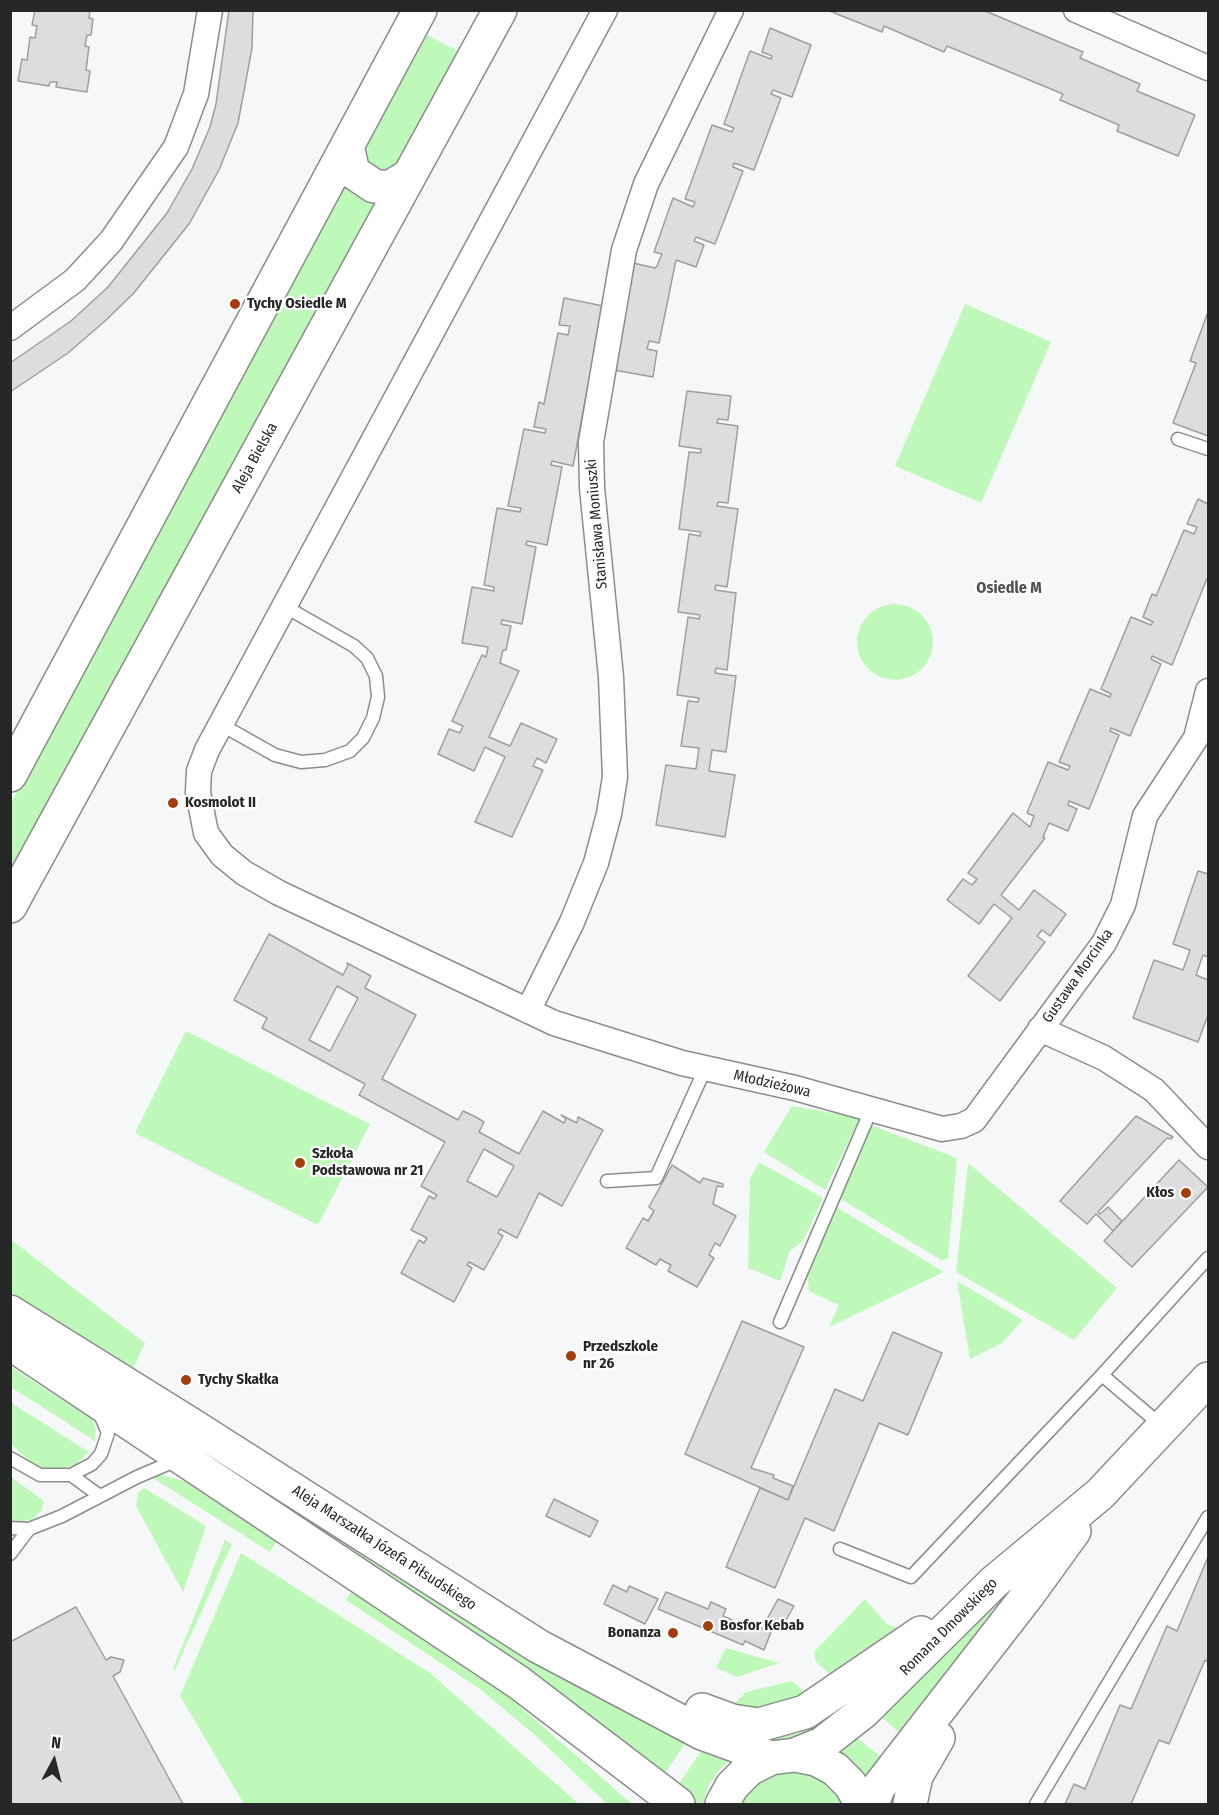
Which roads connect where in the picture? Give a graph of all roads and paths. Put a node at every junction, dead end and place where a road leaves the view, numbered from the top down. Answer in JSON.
{"nodes":[{"id":1,"x":210,"y":10,"type":"edge"},
{"id":2,"x":420,"y":10,"type":"edge"},
{"id":3,"x":500,"y":10,"type":"edge"},
{"id":4,"x":605,"y":10,"type":"edge"},
{"id":5,"x":731,"y":10,"type":"edge"},
{"id":6,"x":1077,"y":10,"type":"edge"},
{"id":7,"x":1209,"y":68,"type":"edge"},
{"id":8,"x":347,"y":146,"type":"junction"},
{"id":9,"x":409,"y":176,"type":"junction"},
{"id":10,"x":10,"y":328,"type":"edge"},
{"id":11,"x":1178,"y":439,"type":"dead end"},
{"id":12,"x":1209,"y":449,"type":"edge"},
{"id":13,"x":284,"y":606,"type":"junction"},
{"id":14,"x":1209,"y":691,"type":"edge"},
{"id":15,"x":220,"y":724,"type":"junction"},
{"id":16,"x":15,"y":761,"type":"edge"},
{"id":17,"x":10,"y":906,"type":"edge"},
{"id":18,"x":528,"y":1011,"type":"junction"},
{"id":19,"x":1040,"y":1029,"type":"junction"},
{"id":20,"x":705,"y":1069,"type":"junction"},
{"id":21,"x":871,"y":1110,"type":"junction"},
{"id":22,"x":1209,"y":1147,"type":"edge"},
{"id":23,"x":607,"y":1180,"type":"dead end"},
{"id":24,"x":1209,"y":1258,"type":"edge"},
{"id":25,"x":10,"y":1312,"type":"edge"},
{"id":26,"x":780,"y":1322,"type":"dead end"},
{"id":27,"x":10,"y":1343,"type":"edge"},
{"id":28,"x":1102,"y":1375,"type":"junction"},
{"id":29,"x":1209,"y":1378,"type":"edge"},
{"id":30,"x":92,"y":1397,"type":"junction"},
{"id":31,"x":1164,"y":1427,"type":"junction"},
{"id":32,"x":183,"y":1457,"type":"junction"},
{"id":33,"x":10,"y":1458,"type":"edge"},
{"id":34,"x":71,"y":1475,"type":"junction"},
{"id":35,"x":1100,"y":1494,"type":"junction"},
{"id":36,"x":100,"y":1496,"type":"junction"},
{"id":37,"x":1209,"y":1517,"type":"edge"},
{"id":38,"x":10,"y":1528,"type":"edge"},
{"id":39,"x":29,"y":1529,"type":"junction"},
{"id":40,"x":840,"y":1549,"type":"dead end"},
{"id":41,"x":10,"y":1554,"type":"edge"},
{"id":42,"x":994,"y":1582,"type":"junction"},
{"id":43,"x":1027,"y":1596,"type":"junction"},
{"id":44,"x":538,"y":1646,"type":"junction"},
{"id":45,"x":518,"y":1682,"type":"junction"},
{"id":46,"x":783,"y":1757,"type":"junction"},
{"id":47,"x":646,"y":1804,"type":"edge"},
{"id":48,"x":678,"y":1804,"type":"edge"},
{"id":49,"x":722,"y":1804,"type":"edge"},
{"id":50,"x":862,"y":1804,"type":"edge"},
{"id":51,"x":872,"y":1804,"type":"edge"},
{"id":52,"x":910,"y":1804,"type":"edge"},
{"id":53,"x":1036,"y":1804,"type":"edge"}],
"edges":[{"from":1,"to":10,"type":"street"},
{"from":2,"to":8,"type":"main road"},
{"from":3,"to":9,"type":"main road","name":"Aleja Bielska"},
{"from":4,"to":13,"type":"street"},
{"from":5,"to":18,"type":"street","name":"Stanisława Moniuszki"},
{"from":6,"to":7,"type":"street"},
{"from":8,"to":9,"type":"main road"},
{"from":8,"to":16,"type":"main road"},
{"from":9,"to":17,"type":"main road","name":"Aleja Bielska"},
{"from":11,"to":12,"type":"lane"},
{"from":13,"to":15,"type":"street"},
{"from":13,"to":15,"type":"lane"},
{"from":14,"to":19,"type":"street","name":"Gustawa Morcinka"},
{"from":15,"to":18,"type":"street","name":"Młodzieżowa"},
{"from":18,"to":20,"type":"street","name":"Młodzieżowa"},
{"from":19,"to":21,"type":"street","name":"Młodzieżowa"},
{"from":19,"to":22,"type":"street"},
{"from":20,"to":21,"type":"street","name":"Młodzieżowa"},
{"from":20,"to":23,"type":"lane"},
{"from":21,"to":26,"type":"lane"},
{"from":24,"to":28,"type":"lane"},
{"from":25,"to":44,"type":"main road","name":"Aleja Marszałka Józefa Piłsudskiego"},
{"from":27,"to":30,"type":"main road"},
{"from":28,"to":31,"type":"lane"},
{"from":28,"to":40,"type":"lane"},
{"from":29,"to":31,"type":"main road","name":"Romana Dmowskiego"},
{"from":30,"to":32,"type":"main road"},
{"from":30,"to":34,"type":"lane"},
{"from":31,"to":35,"type":"main road","name":"Romana Dmowskiego"},
{"from":32,"to":36,"type":"lane"},
{"from":32,"to":45,"type":"main road"},
{"from":33,"to":34,"type":"lane"},
{"from":34,"to":36,"type":"lane"},
{"from":35,"to":42,"type":"main road","name":"Romana Dmowskiego"},
{"from":35,"to":43,"type":"main road","name":"Romana Dmowskiego"},
{"from":36,"to":39,"type":"lane"},
{"from":37,"to":53,"type":"lane"},
{"from":38,"to":39,"type":"lane"},
{"from":39,"to":41,"type":"lane"},
{"from":42,"to":44,"type":"main road"},
{"from":42,"to":46,"type":"main road","name":"Romana Dmowskiego"},
{"from":43,"to":51,"type":"main road","name":"Romana Dmowskiego"},
{"from":43,"to":52,"type":"main road"},
{"from":44,"to":46,"type":"main road","name":"Aleja Marszałka Józefa Piłsudskiego"},
{"from":45,"to":47,"type":"main road"},
{"from":45,"to":48,"type":"main road"},
{"from":46,"to":49,"type":"main road","name":"Romana Dmowskiego"},
{"from":46,"to":50,"type":"main road","name":"Aleja Marszałka Józefa Piłsudskiego"}]}
